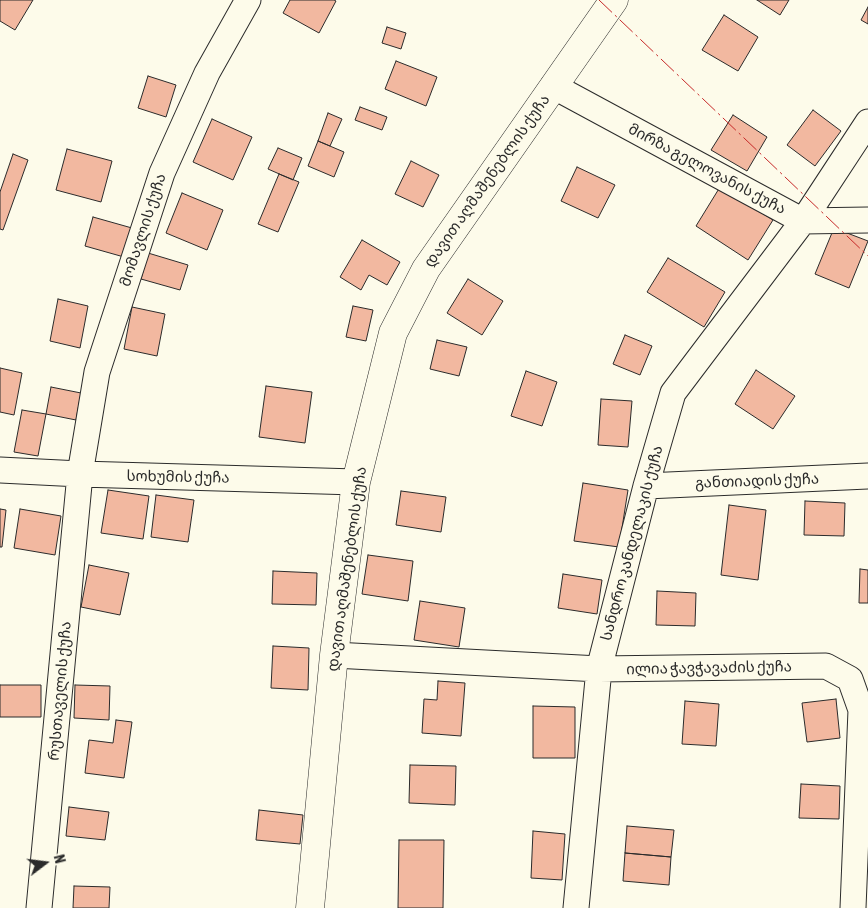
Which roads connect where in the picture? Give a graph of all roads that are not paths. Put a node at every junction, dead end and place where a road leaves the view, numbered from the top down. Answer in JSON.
{"nodes":[{"id":1,"x":248,"y":0,"type":"edge"},
{"id":2,"x":614,"y":0,"type":"edge"},
{"id":3,"x":553,"y":86,"type":"junction"},
{"id":4,"x":868,"y":122,"type":"edge"},
{"id":5,"x":868,"y":220,"type":"edge"},
{"id":6,"x":803,"y":222,"type":"junction"},
{"id":7,"x":0,"y":470,"type":"edge"},
{"id":8,"x":80,"y":474,"type":"junction"},
{"id":9,"x":868,"y":476,"type":"edge"},
{"id":10,"x":356,"y":482,"type":"junction"},
{"id":11,"x":646,"y":486,"type":"junction"},
{"id":12,"x":334,"y":655,"type":"junction"},
{"id":13,"x":599,"y":669,"type":"junction"},
{"id":14,"x":39,"y":908,"type":"edge"},
{"id":15,"x":310,"y":908,"type":"edge"},
{"id":16,"x":576,"y":908,"type":"edge"},
{"id":17,"x":853,"y":908,"type":"edge"}],
"edges":[{"from":1,"to":8,"type":"street","name":"მომავლის ქუჩა"},
{"from":2,"to":3,"type":"street","name":"დავით აღმაშენებლის ქუჩა"},
{"from":3,"to":6,"type":"street","name":"მირზა გელოვანის ქუჩა"},
{"from":3,"to":10,"type":"street","name":"დავით აღმაშენებლის ქუჩა"},
{"from":4,"to":6,"type":"street","name":"სანდრო კანდელაკის ქუჩა"},
{"from":5,"to":6,"type":"street","name":"მირზა გელოვანის ქუჩა"},
{"from":6,"to":11,"type":"street","name":"სანდრო კანდელაკის ქუჩა"},
{"from":7,"to":8,"type":"street","name":"სოხუმის ქუჩა"},
{"from":8,"to":10,"type":"street","name":"სოხუმის ქუჩა"},
{"from":8,"to":14,"type":"street","name":"რუსთაველის ქუჩა"},
{"from":9,"to":11,"type":"street","name":"განთიადის ქუჩა"},
{"from":10,"to":12,"type":"street","name":"დავით აღმაშენებლის ქუჩა"},
{"from":11,"to":13,"type":"street","name":"სანდრო კანდელაკის ქუჩა"},
{"from":12,"to":13,"type":"street","name":"ილია ჭავჭავაძის ქუჩა"},
{"from":12,"to":15,"type":"street","name":"დავით აღმაშენებლის ქუჩა"},
{"from":13,"to":16,"type":"street","name":"სანდრო კანდელაკის ქუჩა"},
{"from":13,"to":17,"type":"street","name":"ილია ჭავჭავაძის ქუჩა"}]}
